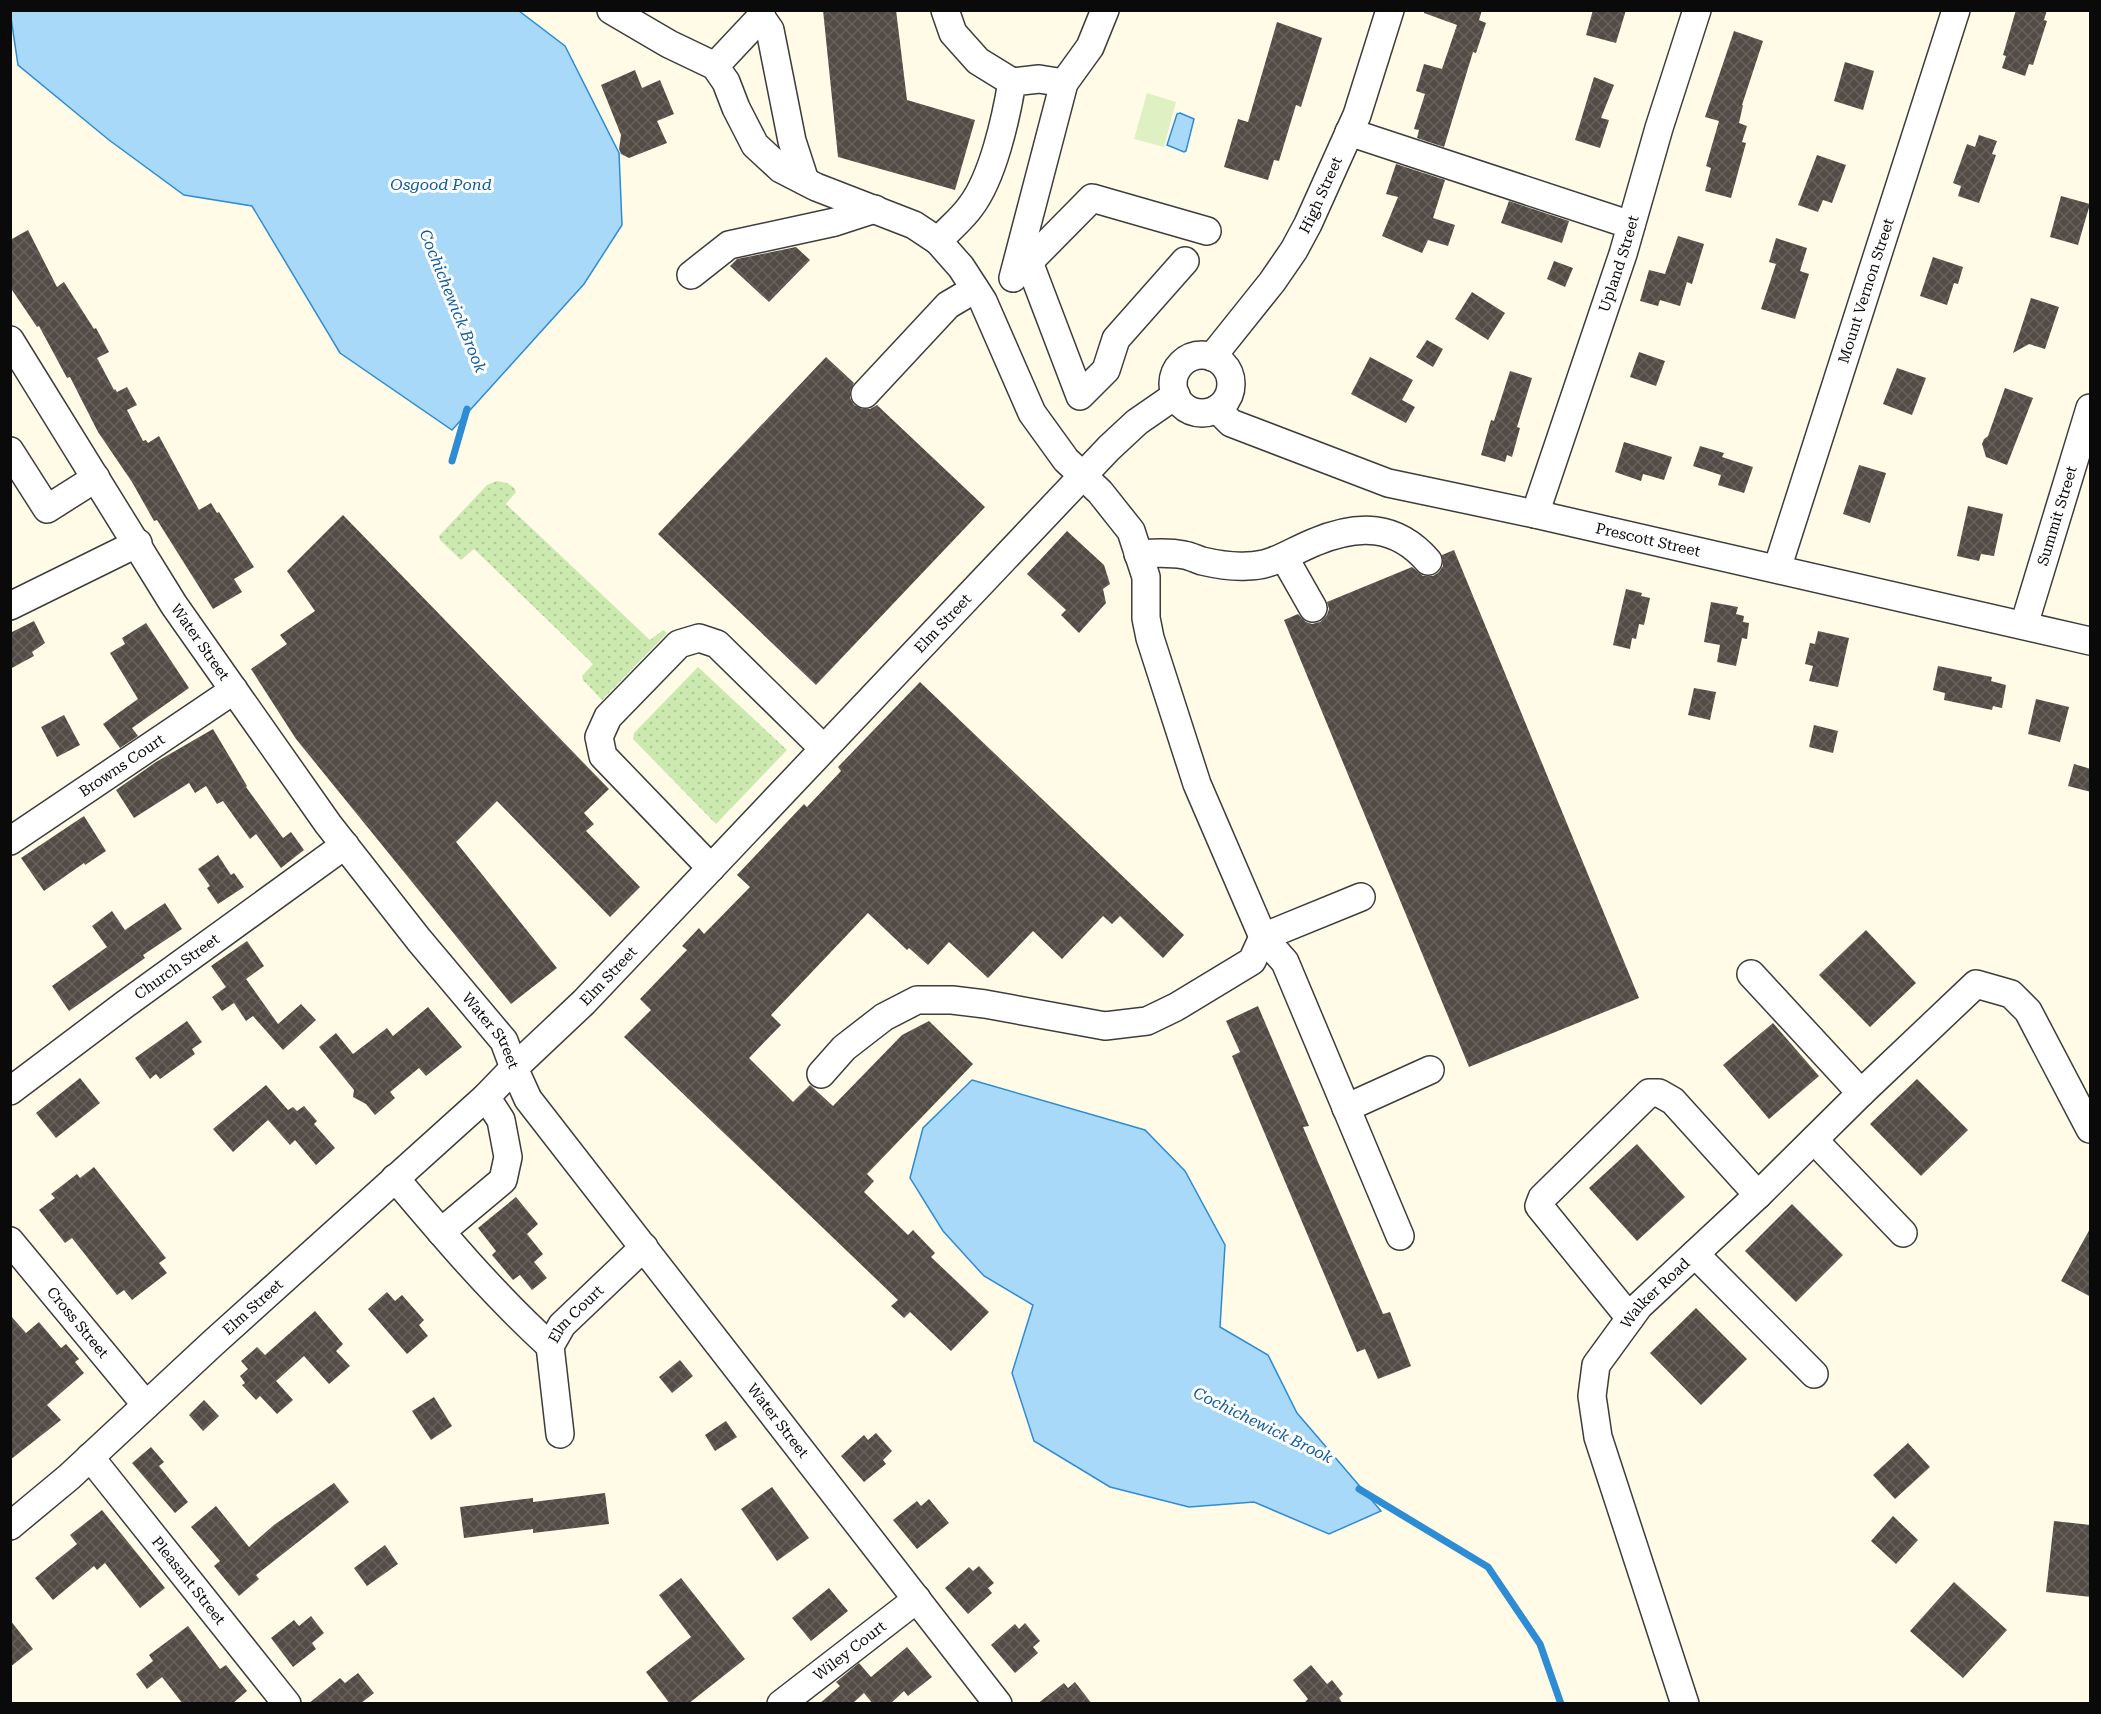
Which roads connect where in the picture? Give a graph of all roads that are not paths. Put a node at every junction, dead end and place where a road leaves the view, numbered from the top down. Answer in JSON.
{"nodes":[{"id":1,"x":611,"y":10,"type":"edge"},
{"id":2,"x":945,"y":10,"type":"edge"},
{"id":3,"x":1105,"y":10,"type":"edge"},
{"id":4,"x":1390,"y":10,"type":"edge"},
{"id":5,"x":1697,"y":10,"type":"edge"},
{"id":6,"x":1956,"y":10,"type":"edge"},
{"id":7,"x":761,"y":14,"type":"edge"},
{"id":8,"x":715,"y":66,"type":"junction"},
{"id":9,"x":1012,"y":82,"type":"junction"},
{"id":10,"x":1064,"y":83,"type":"junction"},
{"id":11,"x":1349,"y":132,"type":"junction"},
{"id":12,"x":805,"y":181,"type":"junction"},
{"id":13,"x":875,"y":209,"type":"junction"},
{"id":14,"x":1631,"y":225,"type":"junction"},
{"id":15,"x":1207,"y":231,"type":"dead end"},
{"id":16,"x":938,"y":240,"type":"junction"},
{"id":17,"x":1185,"y":261,"type":"dead end"},
{"id":18,"x":1021,"y":270,"type":"junction"},
{"id":19,"x":691,"y":275,"type":"dead end"},
{"id":20,"x":979,"y":295,"type":"junction"},
{"id":21,"x":10,"y":340,"type":"edge"},
{"id":22,"x":1212,"y":357,"type":"junction"},
{"id":23,"x":865,"y":394,"type":"dead end"},
{"id":24,"x":1176,"y":395,"type":"junction"},
{"id":25,"x":2091,"y":408,"type":"edge"},
{"id":26,"x":1217,"y":410,"type":"junction"},
{"id":27,"x":10,"y":452,"type":"edge"},
{"id":28,"x":1084,"y":477,"type":"junction"},
{"id":29,"x":96,"y":478,"type":"junction"},
{"id":30,"x":1535,"y":514,"type":"junction"},
{"id":31,"x":138,"y":543,"type":"junction"},
{"id":32,"x":1138,"y":554,"type":"junction"},
{"id":33,"x":1284,"y":557,"type":"junction"},
{"id":34,"x":1428,"y":561,"type":"dead end"},
{"id":35,"x":1777,"y":569,"type":"junction"},
{"id":36,"x":10,"y":606,"type":"edge"},
{"id":37,"x":1313,"y":608,"type":"dead end"},
{"id":38,"x":2024,"y":625,"type":"junction"},
{"id":39,"x":2091,"y":641,"type":"edge"},
{"id":40,"x":234,"y":690,"type":"junction"},
{"id":41,"x":824,"y":748,"type":"junction"},
{"id":42,"x":10,"y":841,"type":"edge"},
{"id":43,"x":345,"y":845,"type":"junction"},
{"id":44,"x":711,"y":868,"type":"junction"},
{"id":45,"x":1361,"y":897,"type":"dead end"},
{"id":46,"x":1263,"y":937,"type":"junction"},
{"id":47,"x":1751,"y":974,"type":"dead end"},
{"id":48,"x":514,"y":1068,"type":"junction"},
{"id":49,"x":1430,"y":1070,"type":"dead end"},
{"id":50,"x":821,"y":1074,"type":"dead end"},
{"id":51,"x":10,"y":1091,"type":"edge"},
{"id":52,"x":1861,"y":1093,"type":"junction"},
{"id":53,"x":486,"y":1097,"type":"junction"},
{"id":54,"x":1346,"y":1108,"type":"junction"},
{"id":55,"x":2091,"y":1129,"type":"edge"},
{"id":56,"x":1814,"y":1140,"type":"junction"},
{"id":57,"x":395,"y":1178,"type":"junction"},
{"id":58,"x":1758,"y":1195,"type":"junction"},
{"id":59,"x":441,"y":1232,"type":"junction"},
{"id":60,"x":1903,"y":1233,"type":"dead end"},
{"id":61,"x":1400,"y":1236,"type":"dead end"},
{"id":62,"x":10,"y":1241,"type":"edge"},
{"id":63,"x":644,"y":1247,"type":"junction"},
{"id":64,"x":1695,"y":1254,"type":"junction"},
{"id":65,"x":1630,"y":1318,"type":"junction"},
{"id":66,"x":550,"y":1346,"type":"junction"},
{"id":67,"x":1814,"y":1374,"type":"dead end"},
{"id":68,"x":146,"y":1405,"type":"junction"},
{"id":69,"x":560,"y":1434,"type":"dead end"},
{"id":70,"x":90,"y":1457,"type":"junction"},
{"id":71,"x":10,"y":1526,"type":"edge"},
{"id":72,"x":917,"y":1599,"type":"junction"},
{"id":73,"x":287,"y":1704,"type":"edge"},
{"id":74,"x":782,"y":1704,"type":"edge"},
{"id":75,"x":998,"y":1704,"type":"edge"},
{"id":76,"x":1685,"y":1704,"type":"edge"}],
"edges":[{"from":1,"to":8,"type":"street"},
{"from":2,"to":9,"type":"street"},
{"from":3,"to":10,"type":"street"},
{"from":4,"to":11,"type":"street","name":"High Street"},
{"from":5,"to":14,"type":"street","name":"Upland Street"},
{"from":6,"to":35,"type":"street","name":"Mount Vernon Street"},
{"from":7,"to":8,"type":"street"},
{"from":7,"to":12,"type":"street"},
{"from":8,"to":12,"type":"street"},
{"from":9,"to":10,"type":"street"},
{"from":9,"to":16,"type":"street"},
{"from":10,"to":18,"type":"street"},
{"from":11,"to":14,"type":"street"},
{"from":11,"to":22,"type":"street","name":"High Street"},
{"from":12,"to":13,"type":"street"},
{"from":13,"to":16,"type":"street"},
{"from":13,"to":19,"type":"street"},
{"from":14,"to":30,"type":"street","name":"Upland Street"},
{"from":15,"to":18,"type":"street"},
{"from":16,"to":20,"type":"street"},
{"from":17,"to":18,"type":"street"},
{"from":18,"to":20,"type":"street"},
{"from":20,"to":23,"type":"street"},
{"from":20,"to":28,"type":"street"},
{"from":21,"to":29,"type":"street","name":"Water Street"},
{"from":22,"to":24,"type":"street"},
{"from":22,"to":26,"type":"street"},
{"from":24,"to":26,"type":"street"},
{"from":24,"to":28,"type":"street","name":"Elm Street"},
{"from":25,"to":38,"type":"street","name":"Summit Street"},
{"from":26,"to":30,"type":"street","name":"Prescott Street"},
{"from":27,"to":29,"type":"street"},
{"from":28,"to":32,"type":"street"},
{"from":28,"to":41,"type":"street","name":"Elm Street"},
{"from":29,"to":31,"type":"street","name":"Water Street"},
{"from":30,"to":35,"type":"street","name":"Prescott Street"},
{"from":31,"to":36,"type":"street"},
{"from":31,"to":40,"type":"street","name":"Water Street"},
{"from":32,"to":33,"type":"street"},
{"from":32,"to":46,"type":"street"},
{"from":33,"to":34,"type":"street"},
{"from":33,"to":37,"type":"street"},
{"from":35,"to":38,"type":"street","name":"Prescott Street"},
{"from":38,"to":39,"type":"street","name":"Prescott Street"},
{"from":40,"to":42,"type":"street","name":"Browns Court"},
{"from":40,"to":43,"type":"street","name":"Water Street"},
{"from":41,"to":44,"type":"street","name":"Elm Street"},
{"from":41,"to":44,"type":"street"},
{"from":43,"to":48,"type":"street","name":"Water Street"},
{"from":43,"to":51,"type":"street","name":"Church Street"},
{"from":44,"to":48,"type":"street","name":"Elm Street"},
{"from":45,"to":46,"type":"street"},
{"from":46,"to":50,"type":"street"},
{"from":46,"to":54,"type":"street"},
{"from":47,"to":52,"type":"street"},
{"from":48,"to":53,"type":"street","name":"Elm Street"},
{"from":48,"to":63,"type":"street","name":"Water Street"},
{"from":49,"to":54,"type":"street"},
{"from":52,"to":55,"type":"street","name":"Walker Road"},
{"from":52,"to":56,"type":"street","name":"Walker Road"},
{"from":53,"to":57,"type":"street","name":"Elm Street"},
{"from":53,"to":59,"type":"street"},
{"from":54,"to":61,"type":"street"},
{"from":56,"to":58,"type":"street","name":"Walker Road"},
{"from":56,"to":60,"type":"street"},
{"from":57,"to":59,"type":"street"},
{"from":57,"to":68,"type":"street","name":"Elm Street"},
{"from":58,"to":64,"type":"street","name":"Walker Road"},
{"from":58,"to":65,"type":"street"},
{"from":59,"to":66,"type":"street"},
{"from":62,"to":68,"type":"street","name":"Cross Street"},
{"from":63,"to":66,"type":"street","name":"Elm Court"},
{"from":63,"to":72,"type":"street","name":"Water Street"},
{"from":64,"to":65,"type":"street","name":"Walker Road"},
{"from":64,"to":67,"type":"street"},
{"from":65,"to":76,"type":"street","name":"Walker Road"},
{"from":66,"to":69,"type":"street","name":"Elm Court"},
{"from":68,"to":70,"type":"street","name":"Elm Street"},
{"from":70,"to":71,"type":"street","name":"Elm Street"},
{"from":70,"to":73,"type":"street","name":"Pleasant Street"},
{"from":72,"to":74,"type":"street","name":"Wiley Court"},
{"from":72,"to":75,"type":"street","name":"Water Street"}]}
